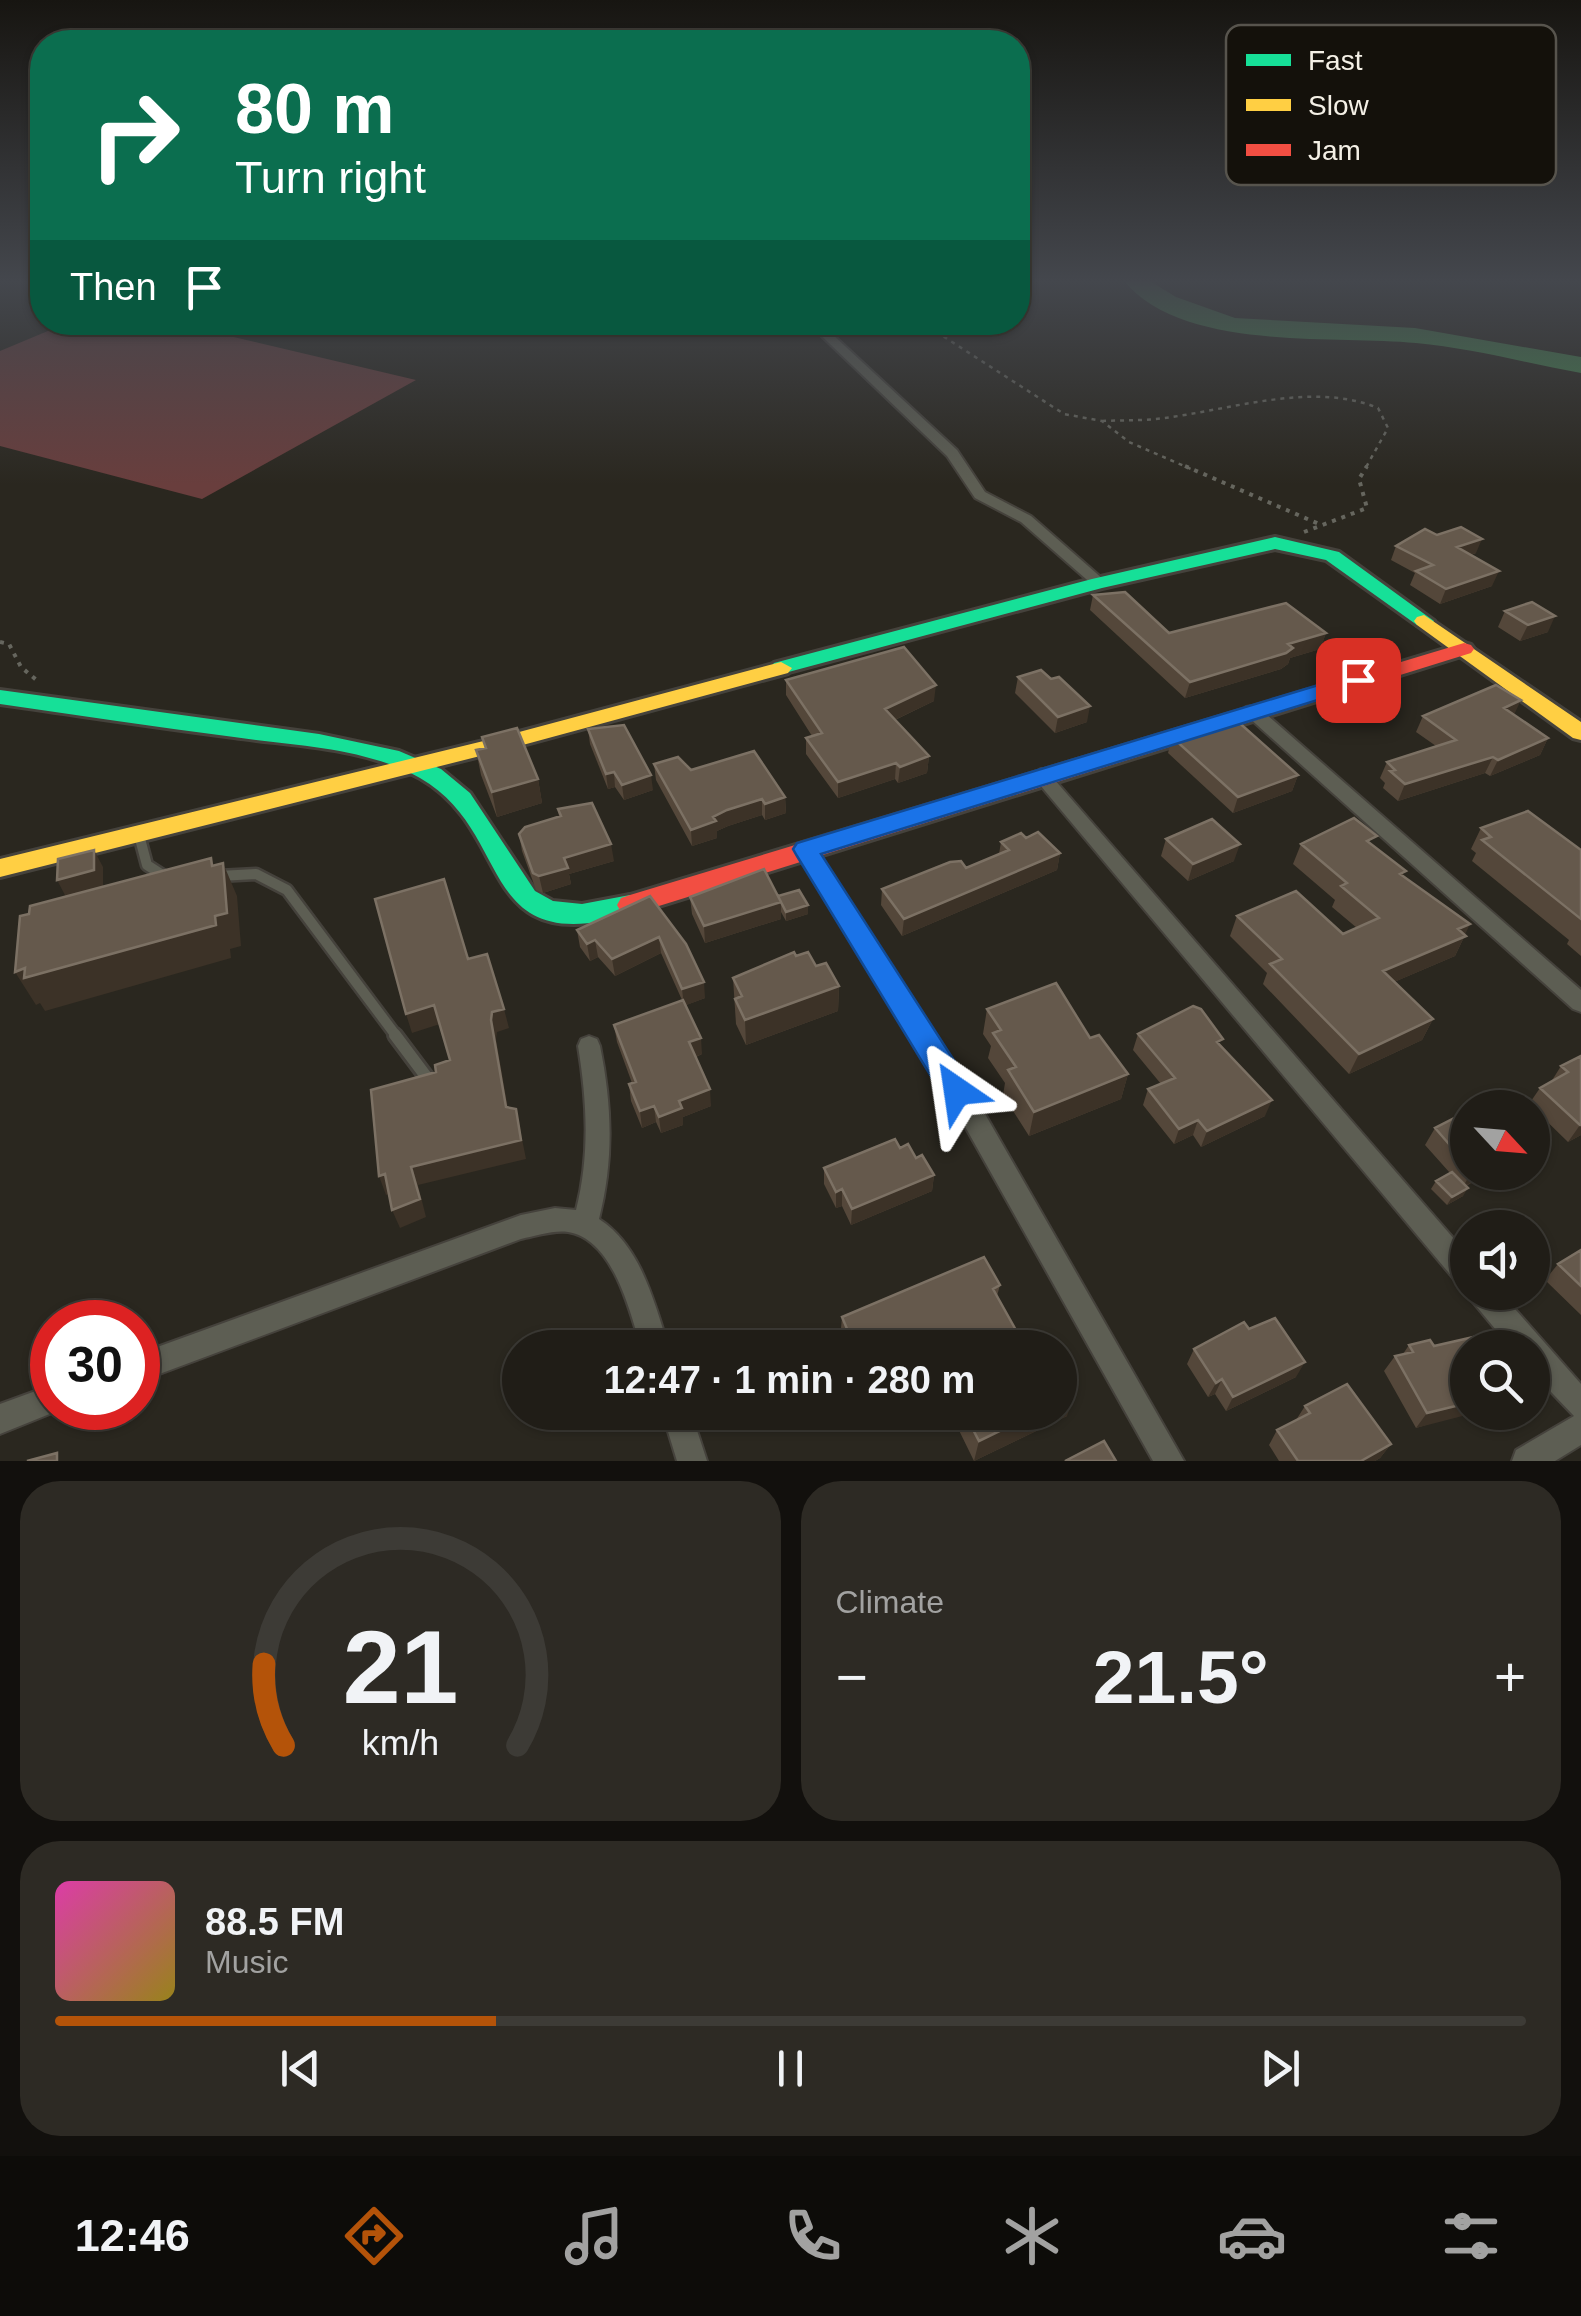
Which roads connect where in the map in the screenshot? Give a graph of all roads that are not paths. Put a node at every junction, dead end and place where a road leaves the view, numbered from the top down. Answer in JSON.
{"nodes":[{"id":1,"x":841,"y":349,"type":"edge"},
{"id":2,"x":1099,"y":582,"type":"junction"},
{"id":3,"x":1464,"y":649,"type":"junction"},
{"id":4,"x":0,"y":697,"type":"edge"},
{"id":5,"x":1252,"y":711,"type":"junction"},
{"id":6,"x":1581,"y":733,"type":"edge"},
{"id":7,"x":414,"y":765,"type":"junction"},
{"id":8,"x":1041,"y":775,"type":"junction"},
{"id":9,"x":139,"y":835,"type":"junction"},
{"id":10,"x":806,"y":849,"type":"junction"},
{"id":11,"x":0,"y":868,"type":"edge"},
{"id":12,"x":203,"y":878,"type":"edge"},
{"id":13,"x":186,"y":879,"type":"edge"},
{"id":14,"x":1581,"y":1003,"type":"edge"},
{"id":15,"x":590,"y":1046,"type":"dead end"},
{"id":16,"x":428,"y":1079,"type":"edge"},
{"id":17,"x":585,"y":1223,"type":"junction"},
{"id":18,"x":1450,"y":1255,"type":"edge"},
{"id":19,"x":1498,"y":1310,"type":"edge"},
{"id":20,"x":647,"y":1330,"type":"edge"},
{"id":21,"x":1515,"y":1330,"type":"edge"},
{"id":22,"x":160,"y":1360,"type":"edge"},
{"id":23,"x":1550,"y":1370,"type":"edge"},
{"id":24,"x":1581,"y":1405,"type":"edge"},
{"id":25,"x":30,"y":1407,"type":"edge"},
{"id":26,"x":0,"y":1418,"type":"edge"},
{"id":27,"x":1581,"y":1428,"type":"edge"},
{"id":28,"x":682,"y":1430,"type":"edge"},
{"id":29,"x":692,"y":1461,"type":"edge"},
{"id":30,"x":1169,"y":1461,"type":"edge"},
{"id":31,"x":1528,"y":1461,"type":"edge"}],
"edges":[{"from":1,"to":2,"type":"street"},
{"from":2,"to":3,"type":"street"},
{"from":2,"to":7,"type":"street"},
{"from":3,"to":5,"type":"street"},
{"from":3,"to":6,"type":"street"},
{"from":4,"to":7,"type":"street"},
{"from":5,"to":8,"type":"street"},
{"from":5,"to":14,"type":"street"},
{"from":7,"to":9,"type":"street"},
{"from":7,"to":10,"type":"street"},
{"from":8,"to":10,"type":"street"},
{"from":8,"to":18,"type":"street"},
{"from":9,"to":11,"type":"street"},
{"from":9,"to":13,"type":"lane"},
{"from":10,"to":30,"type":"street"},
{"from":12,"to":16,"type":"lane"},
{"from":15,"to":17,"type":"street"},
{"from":17,"to":20,"type":"street"},
{"from":17,"to":22,"type":"street"},
{"from":19,"to":21,"type":"street"},
{"from":23,"to":24,"type":"street"},
{"from":25,"to":26,"type":"street"},
{"from":27,"to":31,"type":"street"},
{"from":28,"to":29,"type":"street"}]}
